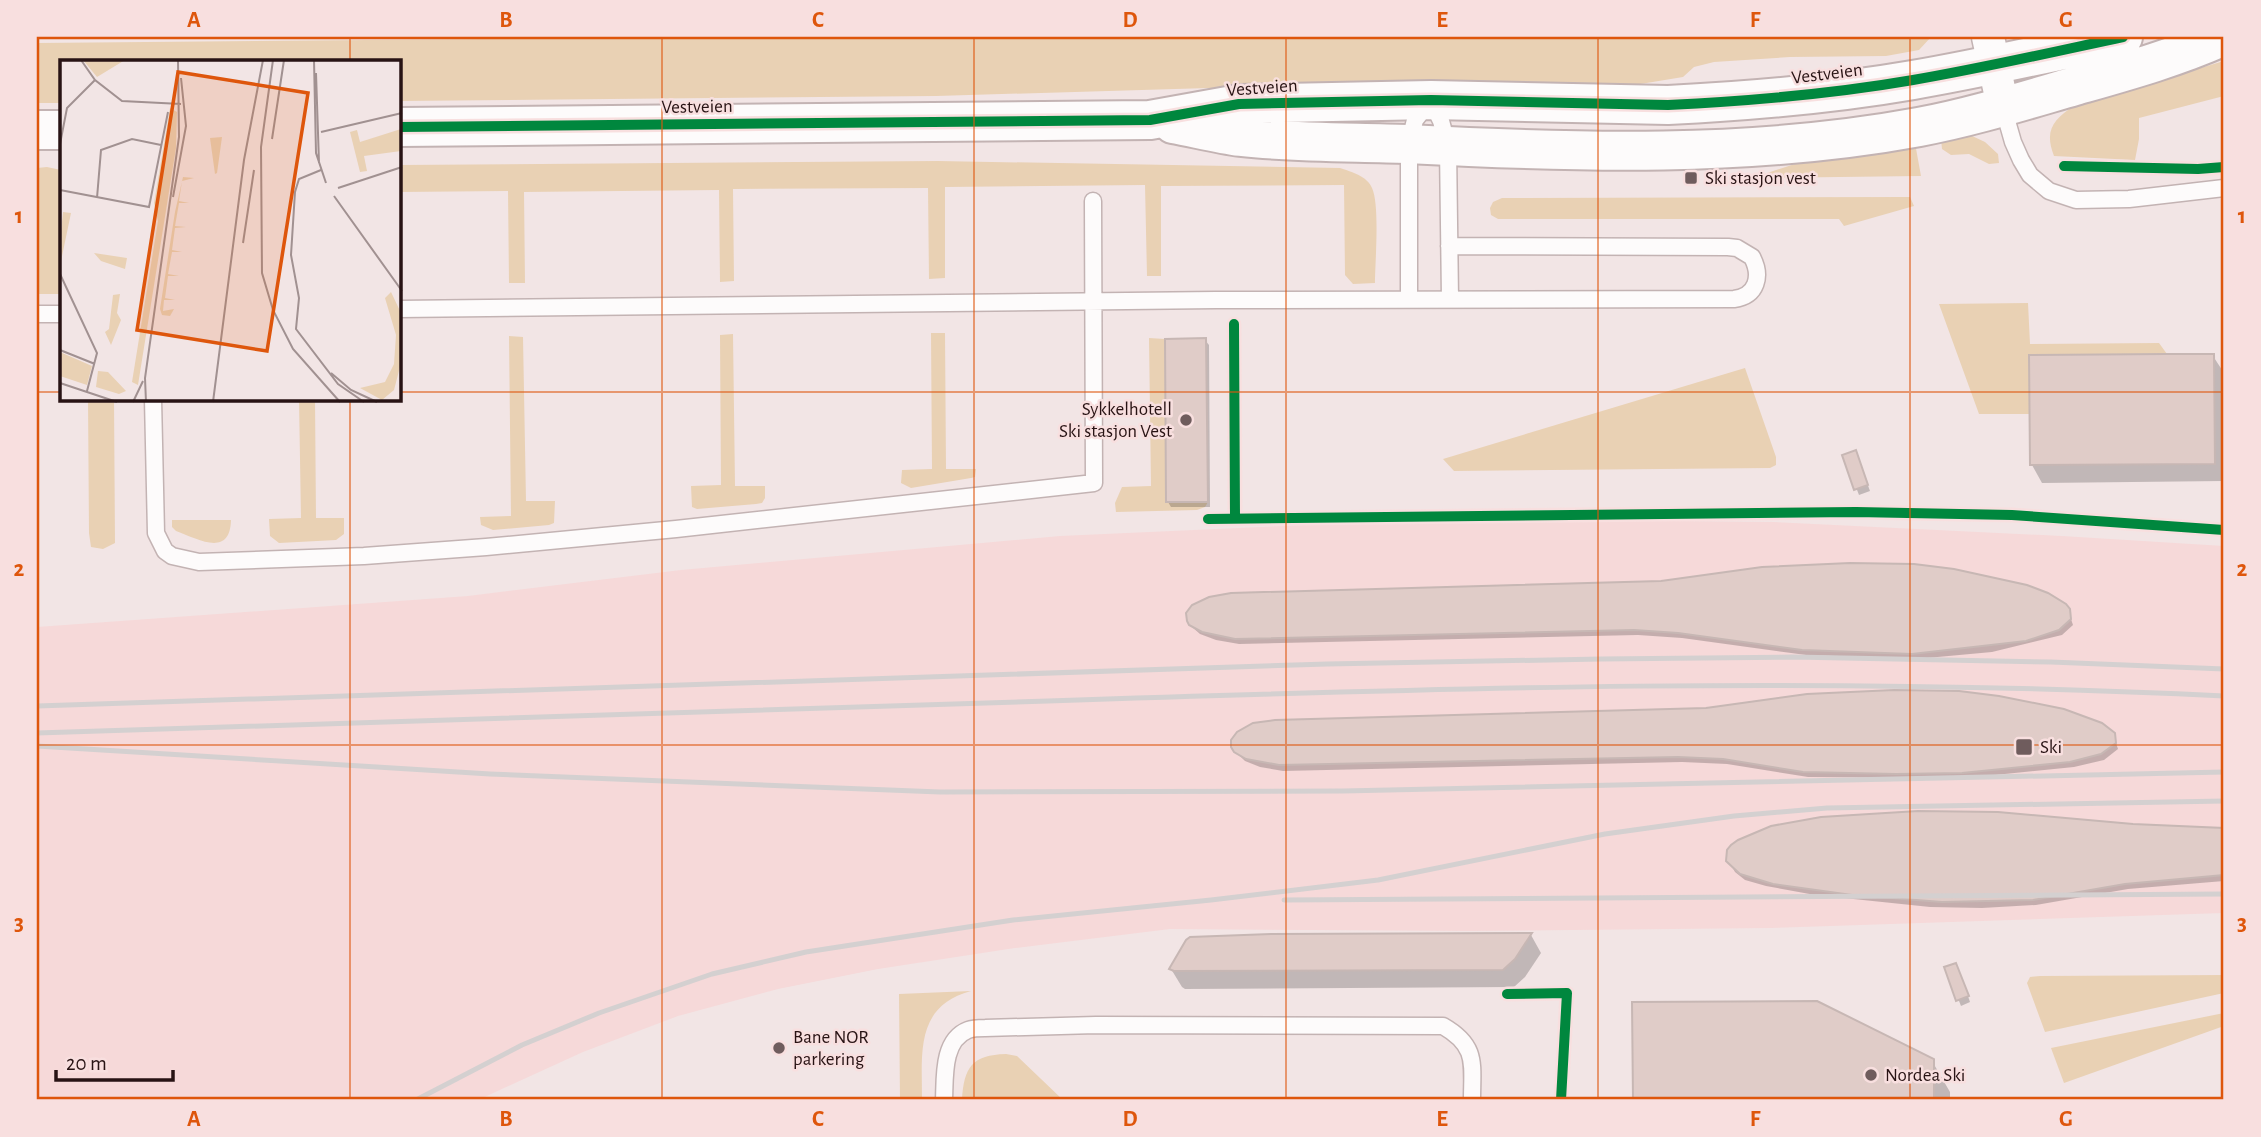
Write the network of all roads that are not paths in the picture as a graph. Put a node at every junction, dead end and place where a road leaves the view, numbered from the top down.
1 (2123, 37) edge
2 (2222, 37) edge
3 (1991, 50) edge
4 (1431, 100) junction
5 (2003, 107) junction
6 (1150, 120) junction
7 (401, 127) edge
8 (37, 130) edge
9 (60, 130) edge
10 (1409, 145) junction
11 (1448, 147) junction
12 (2224, 188) edge
13 (1093, 201) dead end
14 (1449, 246) junction
15 (1409, 299) junction
16 (1450, 299) junction
17 (1093, 301) junction
18 (401, 309) edge
19 (37, 314) edge
20 (60, 314) edge
21 (153, 401) edge
22 (944, 1100) edge
23 (1472, 1100) edge

1 - 3 street, Vestveien
2 - 5 street, Vestveien
3 - 4 street, Vestveien
3 - 5 street
4 - 6 street, Vestveien
4 - 10 lane
4 - 11 lane
5 - 11 street, Vestveien
5 - 12 lane
6 - 7 street, Vestveien
6 - 10 street, Vestveien
8 - 9 street
10 - 11 street, Vestveien
10 - 15 lane
11 - 14 lane
13 - 17 lane
14 - 16 lane
14 - 16 lane
15 - 16 lane
15 - 17 lane
17 - 18 lane
17 - 21 lane
19 - 20 lane
22 - 23 lane

